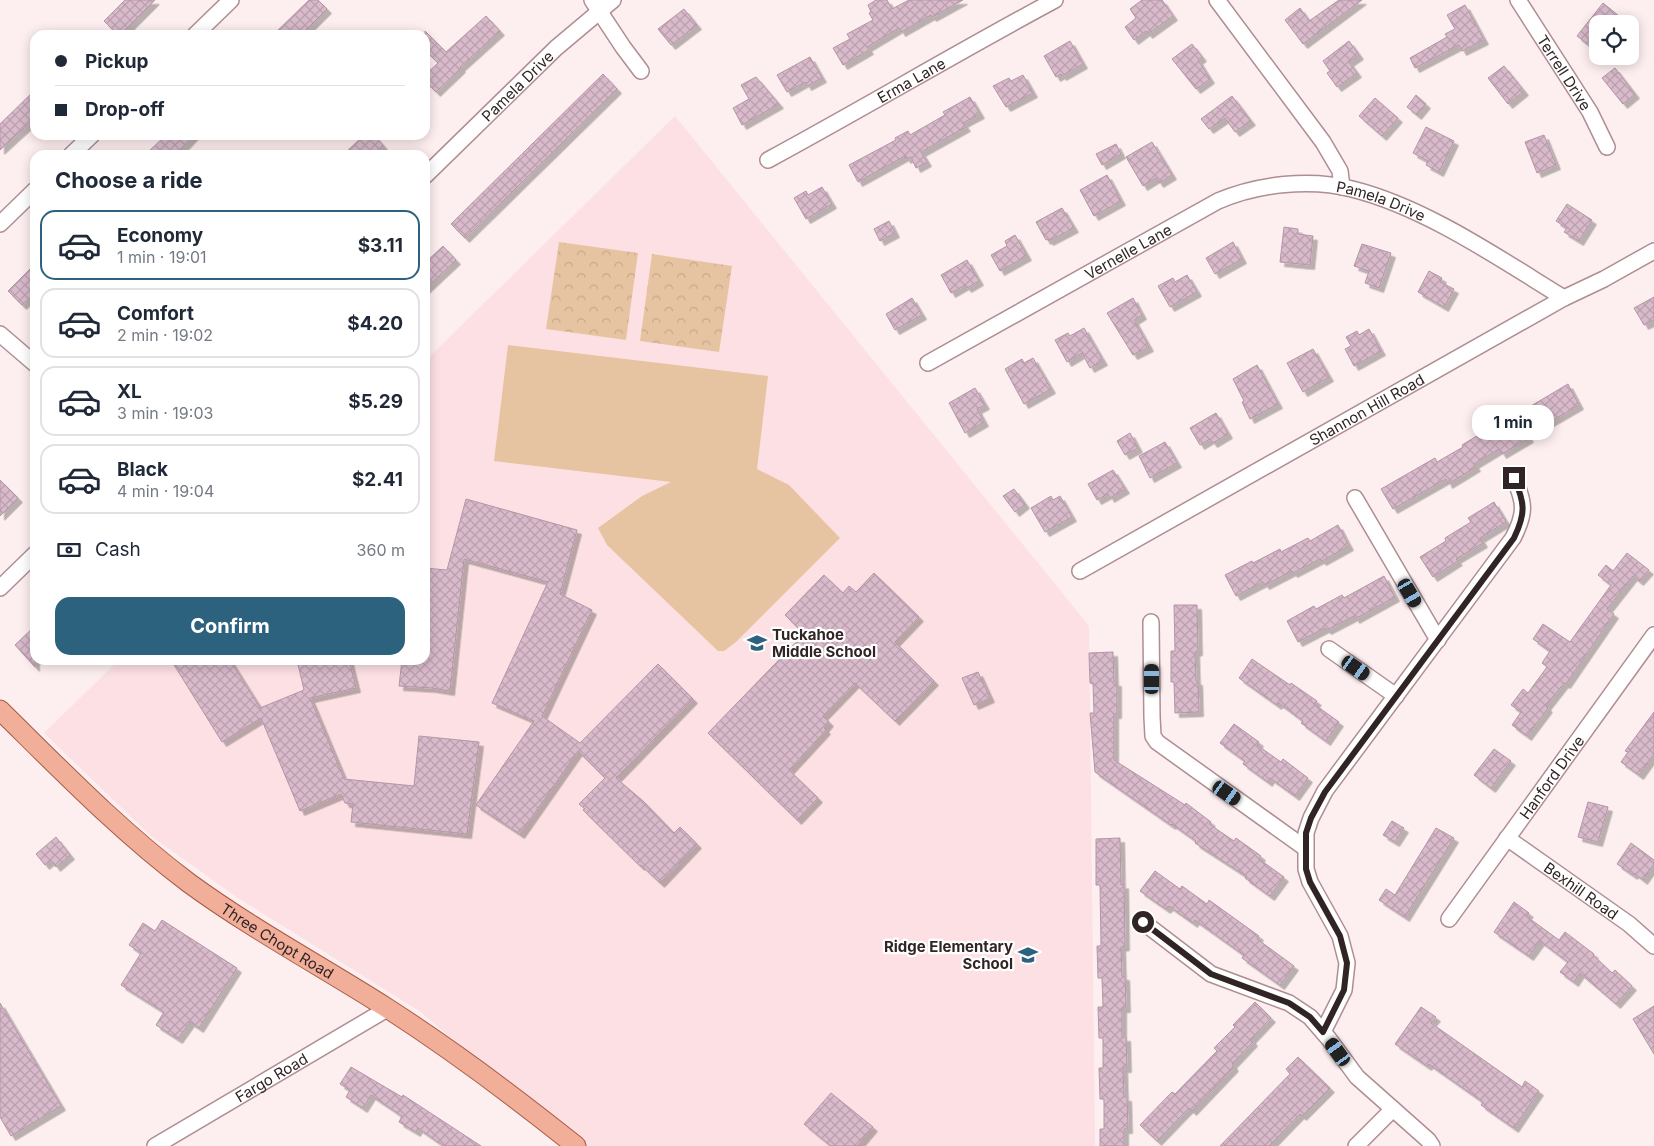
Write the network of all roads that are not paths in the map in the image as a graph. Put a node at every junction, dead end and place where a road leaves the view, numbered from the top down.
1 (231, 0) edge
2 (613, 0) edge
3 (1055, 0) edge
4 (1217, 0) edge
5 (1518, 0) edge
6 (596, 6) edge
7 (200, 30) edge
8 (642, 71) dead end
9 (87, 140) edge
10 (1607, 147) dead end
11 (76, 150) edge
12 (768, 160) dead end
13 (430, 171) edge
14 (1342, 187) junction
15 (30, 195) edge
16 (0, 224) edge
17 (1654, 251) edge
18 (1564, 298) junction
19 (0, 334) edge
20 (30, 360) edge
21 (928, 363) dead end
22 (1514, 478) dead end
23 (1355, 498) dead end
24 (30, 559) edge
25 (1080, 571) dead end
26 (0, 588) edge
27 (1151, 622) dead end
28 (1654, 635) edge
29 (1438, 640) junction
30 (1329, 649) dead end
31 (1396, 696) junction
32 (0, 710) edge
33 (1506, 838) junction
34 (1305, 848) junction
35 (1448, 919) dead end
36 (1143, 922) dead end
37 (1654, 946) edge
38 (387, 1009) junction
39 (1323, 1032) junction
40 (1393, 1109) junction
41 (173, 1142) edge
42 (155, 1146) edge
43 (576, 1146) edge
44 (1356, 1146) edge
45 (1432, 1146) edge

1 - 7 street
2 - 6 street, Pamela Drive
3 - 12 street, Erma Lane
4 - 14 street, Pamela Drive
5 - 10 street, Terrell Drive
6 - 8 street
6 - 13 street, Pamela Drive
9 - 11 street
14 - 18 street, Pamela Drive
14 - 21 street, Vernelle Lane
15 - 16 street
17 - 18 street, Shannon Hill Road
18 - 25 street, Shannon Hill Road
19 - 20 street
22 - 29 street
23 - 29 street
24 - 26 street
27 - 34 street
28 - 33 street, Hanford Drive
29 - 31 street
30 - 31 street
31 - 34 street
32 - 38 main road, Three Chopt Road
33 - 35 street, Hanford Drive
33 - 37 street, Bexhill Road
34 - 39 street
36 - 39 street
38 - 41 street, Fargo Road
38 - 43 main road, Three Chopt Road
39 - 40 street
40 - 44 street
40 - 45 street
41 - 42 street, Fargo Road

